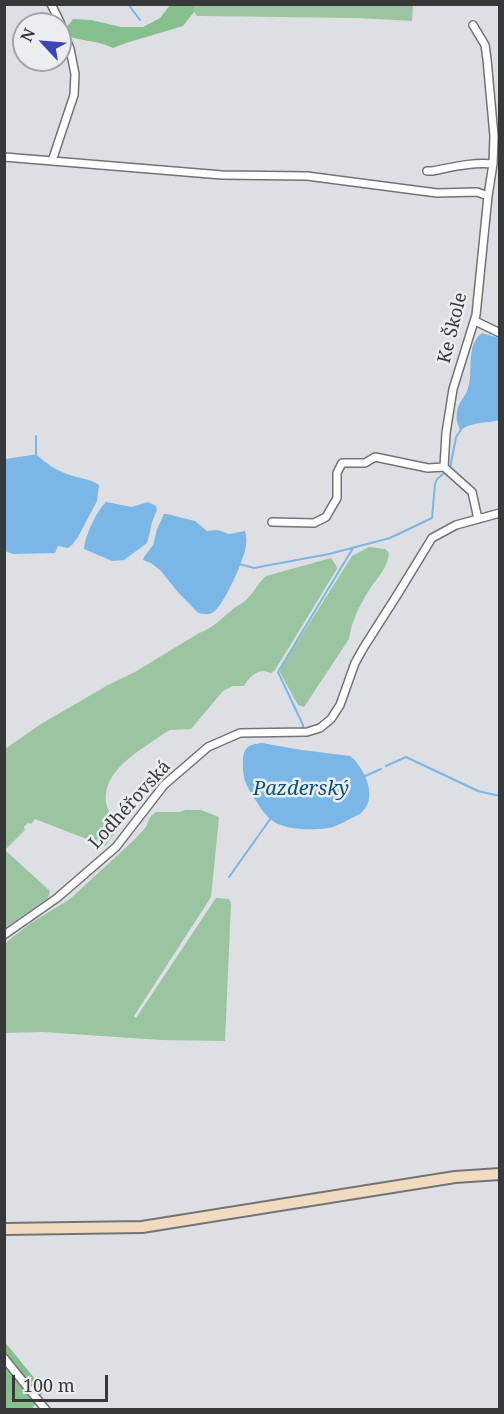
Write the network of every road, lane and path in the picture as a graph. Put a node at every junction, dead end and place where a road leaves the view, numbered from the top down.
1 (51, 4) edge
2 (473, 25) dead end
3 (4, 157) edge
4 (52, 160) junction
5 (493, 164) junction
6 (427, 171) dead end
7 (488, 196) junction
8 (475, 321) junction
9 (500, 333) edge
10 (444, 467) junction
11 (500, 513) edge
12 (478, 519) junction
13 (272, 522) dead end
14 (4, 935) edge
15 (500, 1174) edge
16 (4, 1229) edge
17 (4, 1358) edge
18 (46, 1410) edge

1 - 4 street
2 - 5 street, Ke Škole
3 - 4 street
4 - 7 street
5 - 6 street
5 - 7 street, Ke Škole
7 - 8 street, Ke Škole
8 - 9 street
8 - 10 street, Ke Škole
10 - 12 street
10 - 13 street
11 - 12 street, Lodhéřovská
12 - 14 street, Lodhéřovská
15 - 16 main road
17 - 18 street

